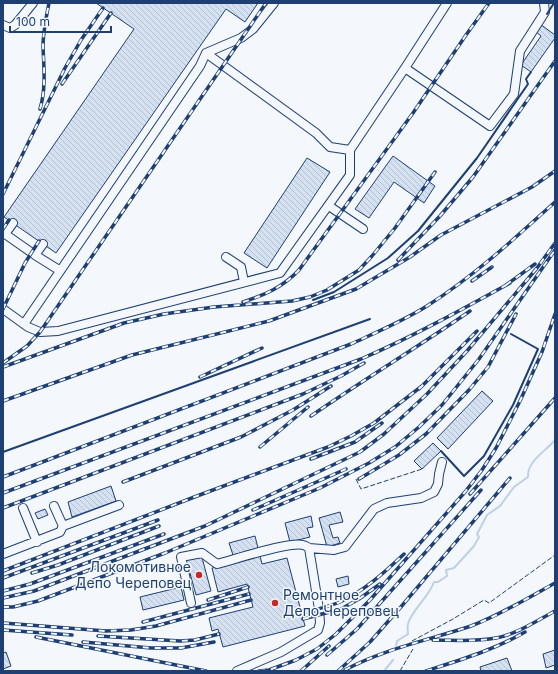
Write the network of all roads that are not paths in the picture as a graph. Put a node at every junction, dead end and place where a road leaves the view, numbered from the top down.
1 (33, 3) edge
2 (274, 3) edge
3 (447, 3) edge
4 (544, 3) edge
5 (3, 25) edge
6 (206, 53) junction
7 (405, 68) junction
8 (350, 150) junction
9 (329, 206) junction
10 (13, 223) dead end
11 (363, 230) dead end
12 (43, 244) dead end
13 (35, 255) junction
14 (226, 257) dead end
15 (59, 270) junction
16 (244, 282) junction
17 (3, 309) edge
18 (24, 324) junction
19 (442, 462) dead end
20 (119, 505) dead end
21 (54, 506) dead end
22 (24, 508) dead end
23 (63, 526) junction
24 (37, 542) junction
25 (309, 548) junction
26 (3, 554) edge
27 (191, 603) dead end
28 (237, 671) edge

1 - 5 street
2 - 6 street
3 - 7 street
4 - 7 street
6 - 8 street
6 - 15 street
7 - 8 street
8 - 9 street
9 - 11 street
9 - 16 street
10 - 13 street
12 - 13 street
13 - 15 street
14 - 16 street
15 - 18 street
16 - 18 street
17 - 18 street
19 - 25 street
20 - 23 street
21 - 23 street
22 - 24 street
23 - 24 street
24 - 26 street
25 - 27 street
25 - 28 street

